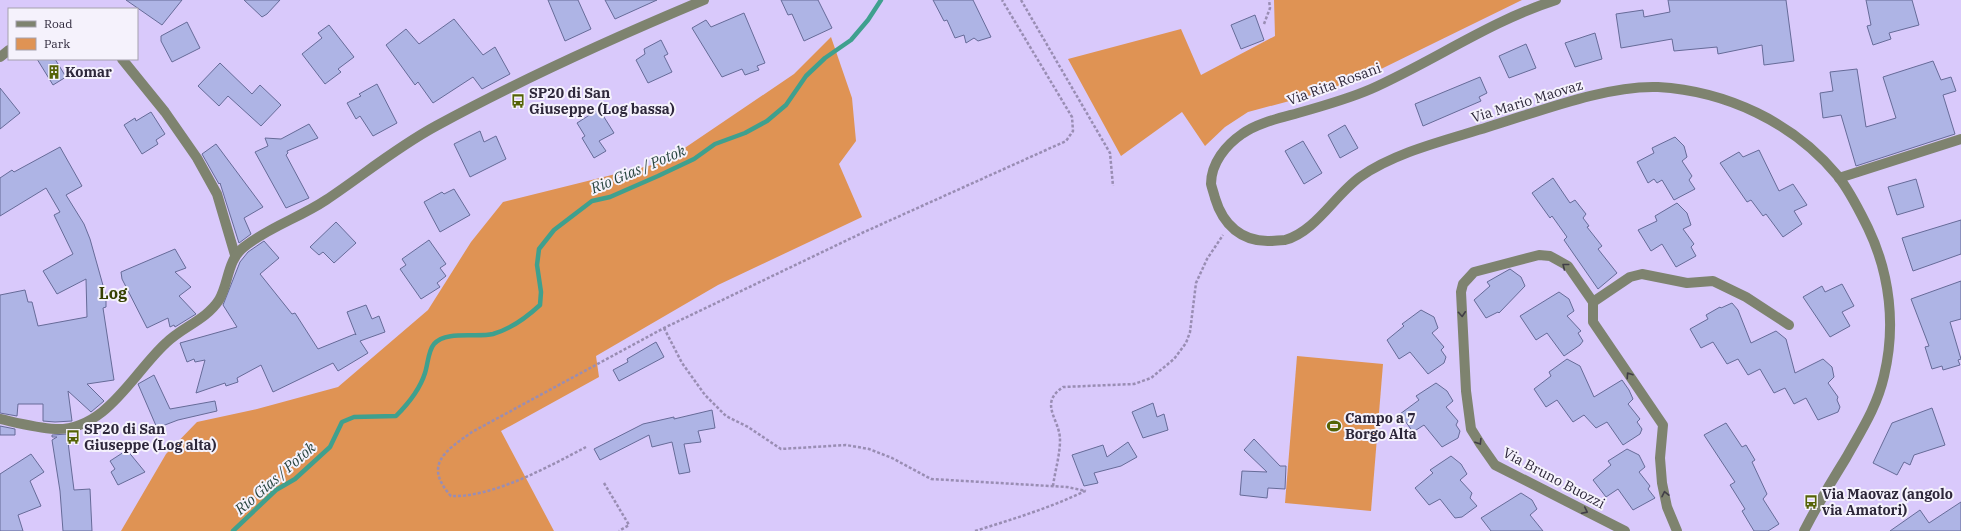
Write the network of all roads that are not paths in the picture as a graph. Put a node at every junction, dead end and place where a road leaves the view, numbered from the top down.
1 (704, 0) edge
2 (1556, 0) edge
3 (8, 51) edge
4 (0, 57) edge
5 (123, 60) edge
6 (1960, 139) edge
7 (1839, 178) junction
8 (1230, 227) joint
9 (235, 255) junction
10 (1593, 302) junction
11 (1789, 325) dead end
12 (0, 420) edge
13 (1625, 531) edge
14 (1678, 531) edge
15 (1804, 531) edge

1 - 9 street
2 - 8 street, Via Rita Rosani
3 - 4 street
5 - 9 street
6 - 7 street
7 - 8 street, Via Mario Maovaz
7 - 15 street, Via Mario Maovaz
9 - 12 street
10 - 11 street
10 -> 13 street, Via Bruno Buozzi
14 -> 10 street

